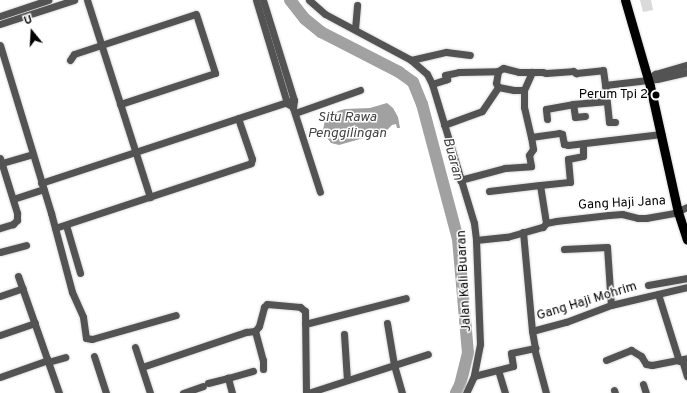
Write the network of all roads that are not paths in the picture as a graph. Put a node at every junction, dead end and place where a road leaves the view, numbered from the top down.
1 (48, 0) edge
2 (74, 0) edge
3 (87, 0) edge
4 (256, 0) edge
5 (263, 0) edge
6 (309, 0) edge
7 (625, 0) edge
8 (357, 5) dead end
9 (49, 8) junction
10 (0, 16) edge
11 (264, 16) junction
12 (0, 24) edge
13 (355, 29) junction
14 (102, 44) junction
15 (0, 45) edge
16 (470, 55) dead end
17 (70, 60) dead end
18 (411, 60) junction
19 (687, 65) edge
20 (498, 71) junction
21 (532, 72) junction
22 (687, 72) edge
23 (648, 79) junction
24 (432, 84) junction
25 (605, 85) junction
26 (498, 87) junction
27 (360, 90) dead end
28 (524, 90) junction
29 (605, 101) junction
30 (120, 104) junction
31 (573, 104) junction
32 (292, 106) junction
33 (584, 116) dead end
34 (238, 118) junction
35 (547, 119) dead end
36 (615, 122) dead end
37 (444, 125) junction
38 (661, 134) junction
39 (531, 137) junction
40 (583, 144) junction
41 (135, 151) junction
42 (33, 154) junction
43 (1, 161) edge
44 (460, 180) junction
45 (540, 185) junction
46 (42, 186) junction
47 (489, 191) dead end
48 (320, 192) dead end
49 (150, 197) junction
50 (13, 199) junction
51 (687, 207) edge
52 (678, 212) junction
53 (546, 223) junction
54 (66, 225) junction
55 (0, 228) edge
56 (55, 228) junction
57 (522, 232) junction
58 (476, 240) junction
59 (687, 240) edge
60 (26, 245) dead end
61 (564, 250) dead end
62 (0, 252) edge
63 (80, 273) dead end
64 (18, 276) dead end
65 (687, 278) edge
66 (648, 285) dead end
67 (687, 287) edge
68 (23, 288) junction
69 (658, 294) junction
70 (0, 296) edge
71 (406, 298) dead end
72 (611, 305) junction
73 (176, 315) dead end
74 (35, 322) junction
75 (305, 324) junction
76 (388, 324) dead end
77 (255, 331) junction
78 (532, 331) junction
79 (344, 334) dead end
80 (0, 335) edge
81 (135, 348) dead end
82 (534, 348) junction
83 (428, 354) dead end
84 (94, 356) dead end
85 (65, 357) dead end
86 (606, 360) dead end
87 (683, 360) edge
88 (48, 361) junction
89 (394, 365) junction
90 (142, 367) junction
91 (263, 369) dead end
92 (502, 369) junction
93 (253, 371) dead end
94 (474, 376) junction
95 (687, 376) edge
96 (0, 377) edge
97 (228, 378) junction
98 (347, 380) junction
99 (643, 384) dead end
100 (59, 393) edge
101 (106, 393) edge
102 (150, 393) edge
103 (183, 393) edge
104 (232, 393) edge
105 (307, 393) edge
106 (402, 393) edge
107 (466, 393) edge
108 (505, 393) edge
109 (546, 393) edge
110 (646, 393) edge

1 - 9 street
1 - 10 street
2 - 9 street
3 - 14 street
4 - 11 street
5 - 11 street
6 - 13 street, Jalan Kali Buaran
7 - 23 main road
8 - 13 street
9 - 12 street
11 - 32 street
13 - 18 street, Jalan Kali Buaran
14 - 17 street
14 - 30 street
14 - 30 street
15 - 42 street
16 - 18 street
18 - 24 street, Jalan Kali Buaran
19 - 23 street
20 - 21 street
20 - 24 street
20 - 26 street
21 - 25 street
21 - 28 street
22 - 23 street
23 - 25 street
23 - 38 main road
24 - 37 street, Jalan Kali Buaran
25 - 29 street
26 - 28 street
26 - 37 street
27 - 32 street
28 - 39 street
29 - 31 street
29 - 36 street
30 - 41 street
31 - 33 street
31 - 35 street
32 - 34 street
32 - 48 street
34 - 41 street
34 - 49 street
37 - 44 street, Jalan Kali Buaran
38 - 40 street
38 - 52 main road
39 - 40 street
39 - 44 street
40 - 45 street
41 - 46 street
41 - 49 street
42 - 43 street
42 - 46 street
43 - 50 street
44 - 58 street, Jalan Kali Buaran
45 - 47 street
45 - 53 street
46 - 50 street
46 - 56 street
49 - 54 street
50 - 55 street
51 - 52 street, Gang Haji Jana
52 - 53 street, Gang Haji Jana
52 - 59 main road
53 - 57 street, Gang Haji Jana
54 - 56 street
54 - 63 street
56 - 73 street
57 - 58 street, Gang Haji Jana
57 - 78 street
58 - 94 street, Jalan Kali Buaran
60 - 62 street
61 - 72 street
64 - 68 street
65 - 66 street
67 - 69 street, Gang Haji Mohrim
68 - 70 street
68 - 74 street
69 - 72 street, Gang Haji Mohrim
69 - 87 street
71 - 75 street
72 - 78 street, Gang Haji Mohrim
74 - 80 street
74 - 88 street
75 - 77 street
75 - 105 street
76 - 89 street
77 - 90 street
77 - 91 street
78 - 82 street, Gang Haji Mohrim
79 - 98 street
81 - 90 street
82 - 92 street
82 - 109 street, Gang Haji Mohrim
83 - 89 street
84 - 101 street
85 - 88 street
86 - 87 street
87 - 95 street
88 - 96 street
88 - 100 street
89 - 98 street
89 - 106 street
90 - 102 street
92 - 94 street
92 - 108 street
93 - 97 street
94 - 107 street, Jalan Kali Buaran
97 - 103 street
97 - 104 street
98 - 105 street
99 - 110 street

